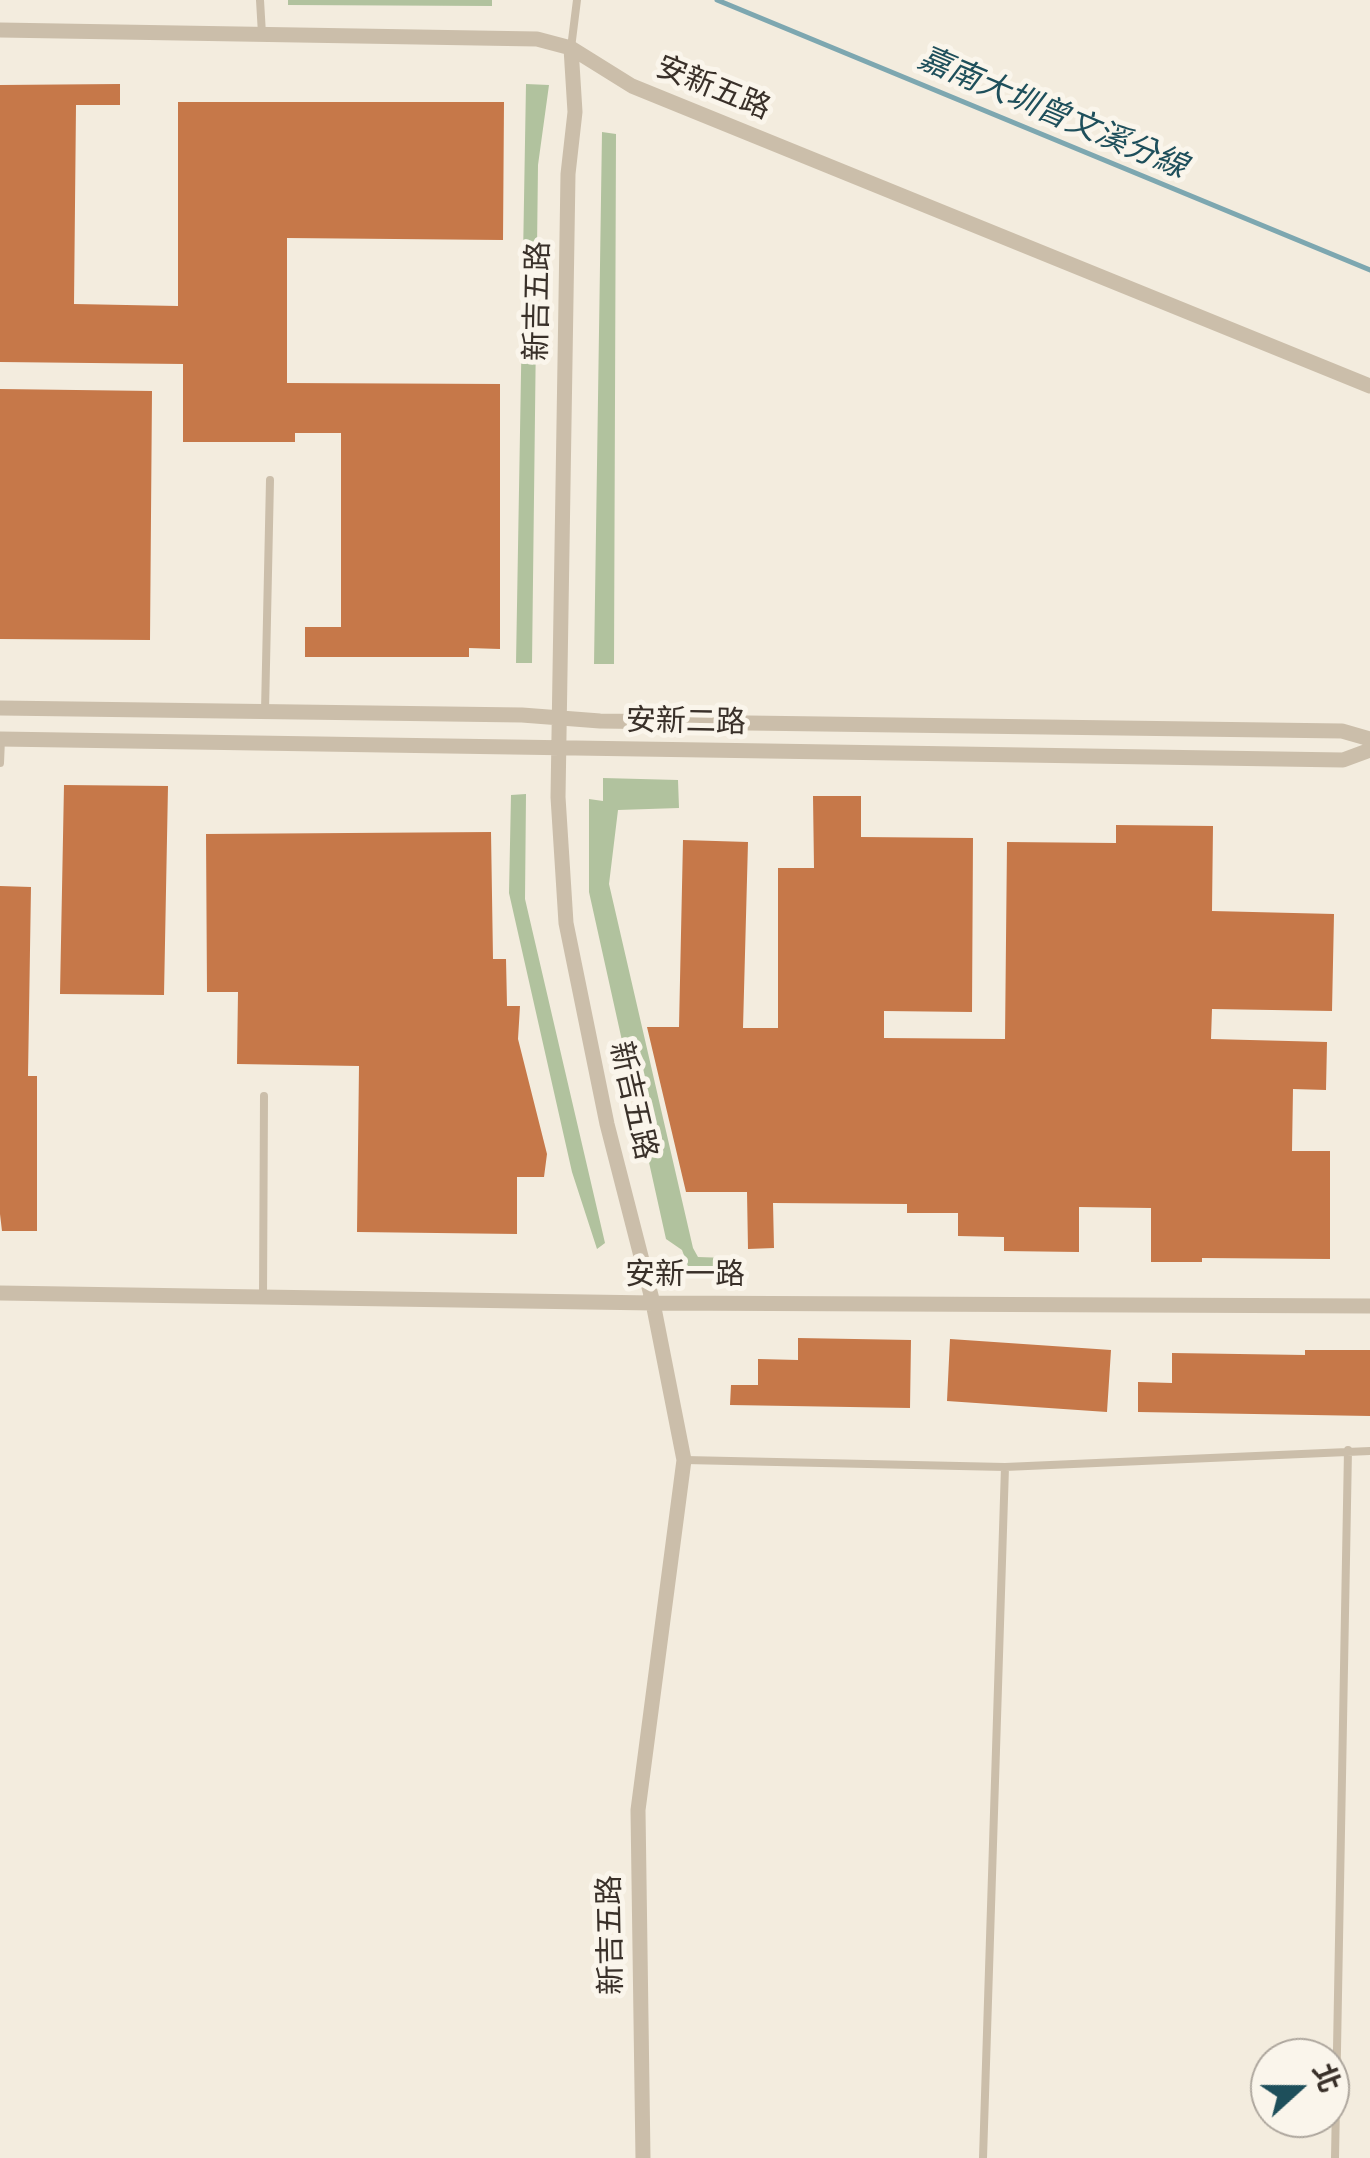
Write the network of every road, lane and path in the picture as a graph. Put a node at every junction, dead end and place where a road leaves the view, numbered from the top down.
1 (260, 0) edge
2 (577, 0) edge
3 (0, 30) edge
4 (262, 34) junction
5 (571, 48) junction
6 (1370, 386) edge
7 (270, 480) dead end
8 (0, 708) edge
9 (265, 712) junction
10 (560, 718) junction
11 (1370, 739) edge
12 (0, 740) edge
13 (559, 749) junction
14 (1370, 750) edge
15 (0, 764) edge
16 (264, 1096) dead end
17 (0, 1293) edge
18 (263, 1297) junction
19 (653, 1303) junction
20 (1370, 1306) edge
21 (1348, 1450) junction
22 (1370, 1450) edge
23 (684, 1460) junction
24 (1005, 1467) junction
25 (643, 2158) edge
26 (983, 2158) edge
27 (1335, 2158) edge

1 - 4 lane
2 - 5 lane
3 - 4 street, 安新五路
4 - 5 street, 安新五路
5 - 6 street, 安新五路
5 - 10 street, 新吉五路
7 - 9 lane
8 - 9 street, 安新二路
9 - 10 street, 安新二路
10 - 11 street, 安新二路
10 - 13 street, 新吉五路
12 - 13 street, 安新二路
12 - 15 lane
13 - 14 street, 安新二路
13 - 19 street, 新吉五路
16 - 18 lane
17 - 18 street, 安新一路
18 - 19 street, 安新一路
19 - 20 street, 安新一路
19 - 23 street, 新吉五路
21 - 22 lane
21 - 24 lane
21 - 27 lane
23 - 24 lane
23 - 25 street, 新吉五路
24 - 26 lane

